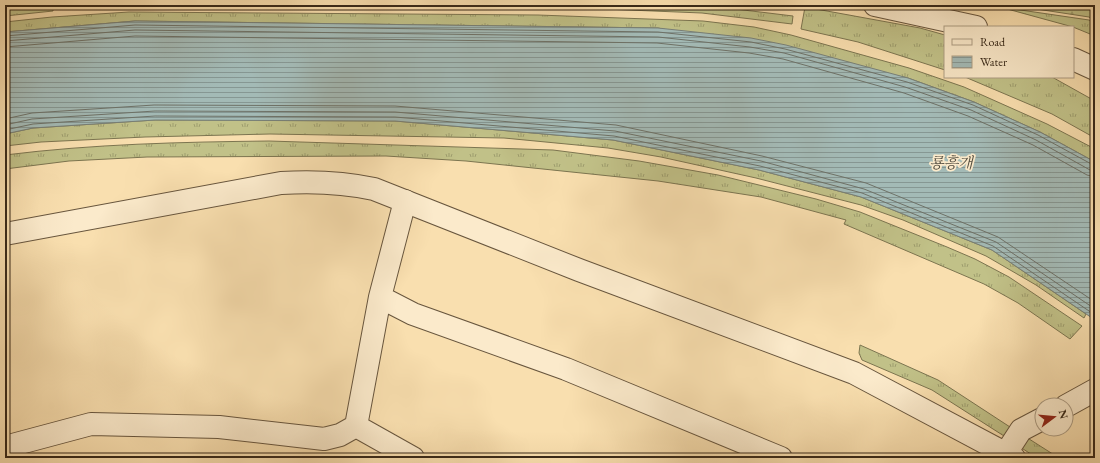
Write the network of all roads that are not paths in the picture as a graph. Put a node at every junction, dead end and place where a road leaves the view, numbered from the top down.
1 (875, 5) edge
2 (971, 26) edge
3 (1074, 59) edge
4 (1095, 69) edge
5 (405, 200) junction
6 (5, 234) edge
7 (380, 297) junction
8 (1095, 390) edge
9 (1074, 402) edge
10 (1034, 423) edge
11 (356, 426) junction
12 (5, 447) edge
13 (1010, 455) edge
14 (413, 458) edge
15 (781, 458) edge

1 - 2 street
3 - 4 street
5 - 6 street
5 - 7 street
5 - 13 street
7 - 11 street
7 - 15 street
8 - 9 street
10 - 13 street
11 - 12 street
11 - 14 street

